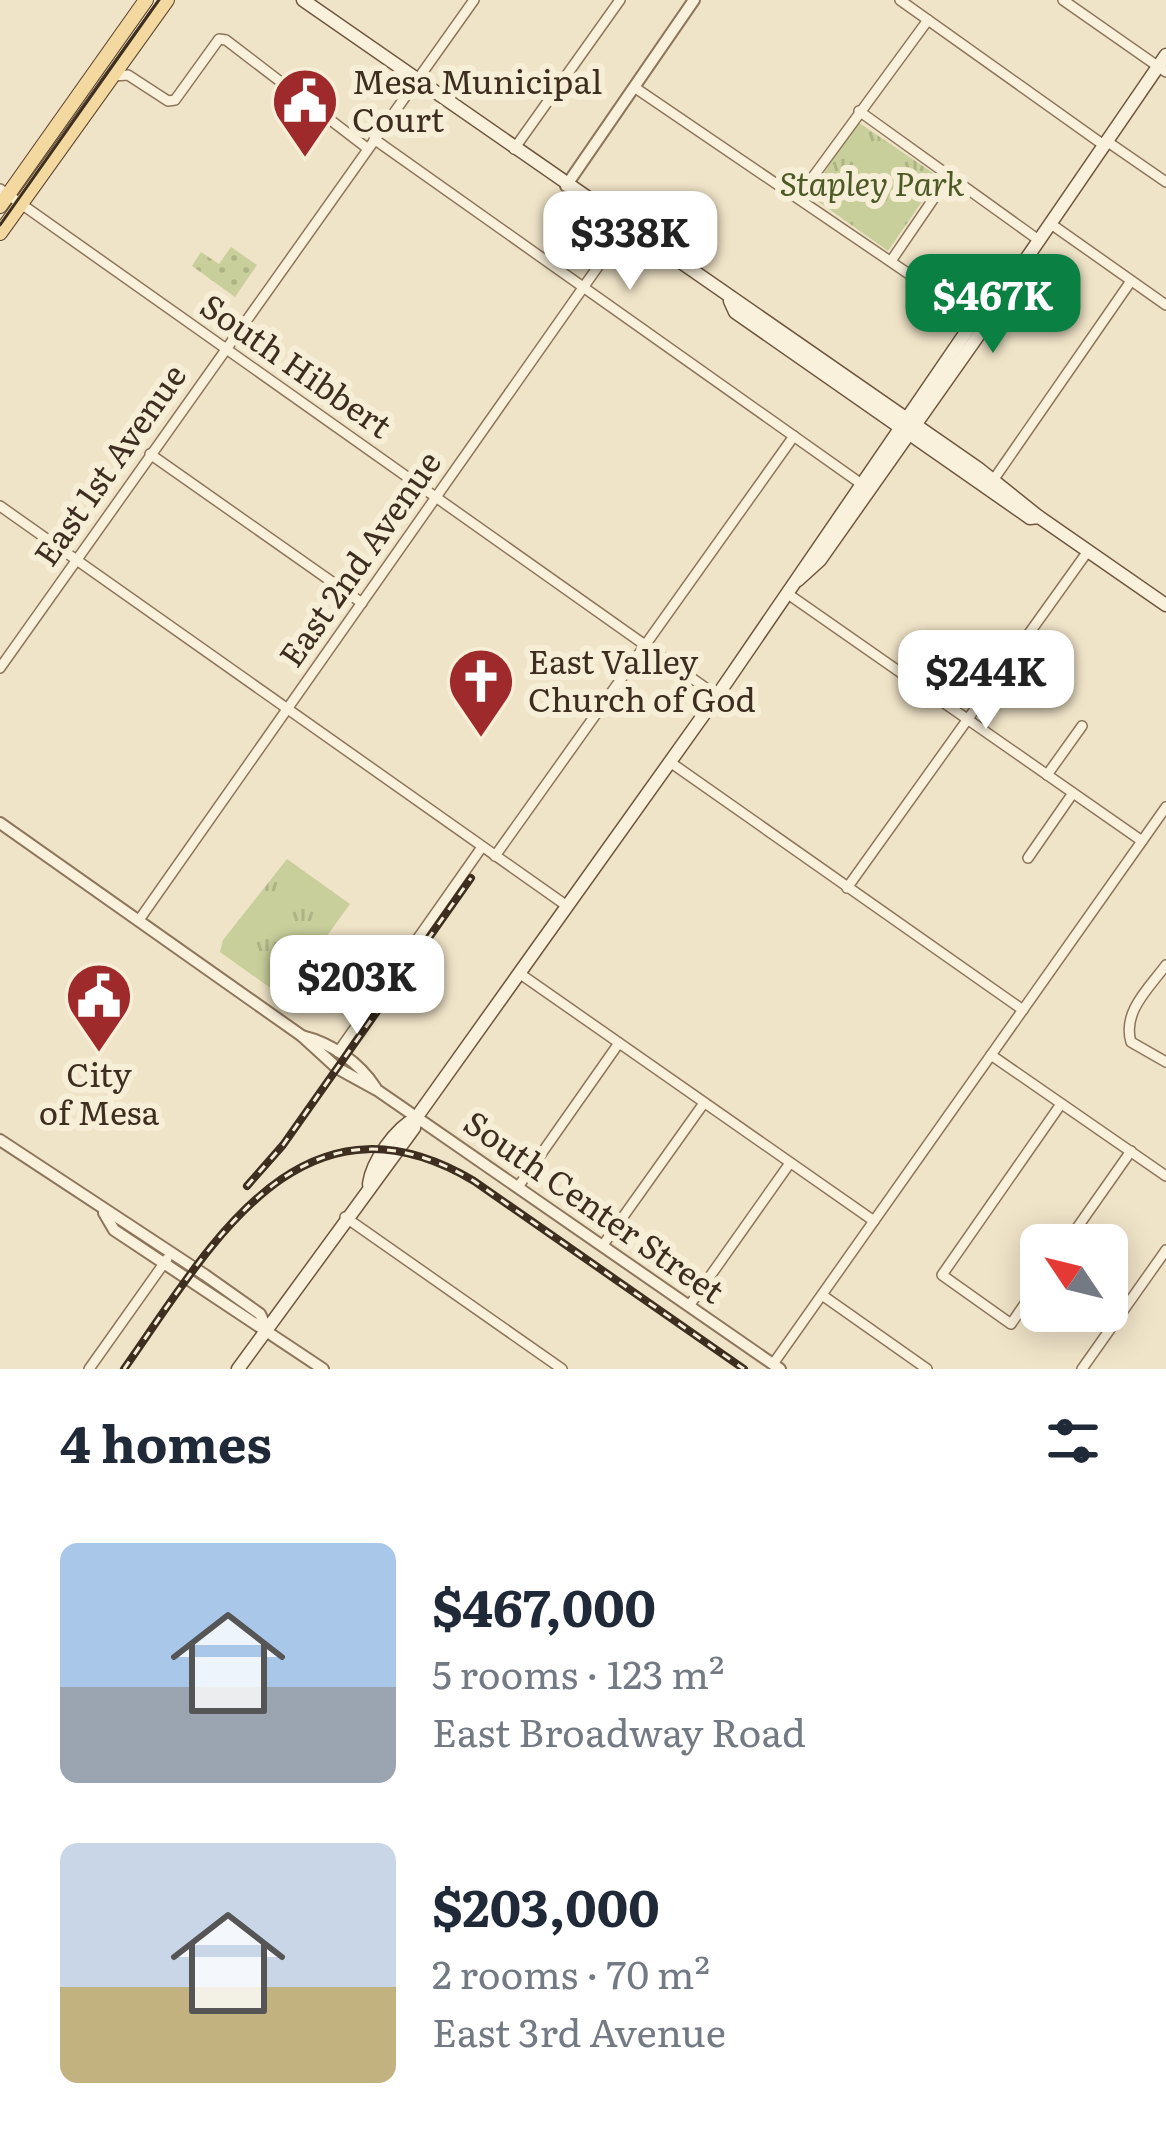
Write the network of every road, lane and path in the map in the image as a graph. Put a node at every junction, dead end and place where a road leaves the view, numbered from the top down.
1 (146, 0) edge
2 (167, 0) edge
3 (303, 0) edge
4 (474, 0) edge
5 (620, 0) edge
6 (694, 0) edge
7 (901, 0) edge
8 (1064, 0) edge
9 (928, 20) junction
10 (127, 57) junction
11 (1164, 64) edge
12 (128, 74) junction
13 (112, 77) junction
14 (417, 80) junction
15 (634, 87) junction
16 (859, 111) junction
17 (371, 144) junction
18 (1106, 144) junction
19 (514, 149) junction
20 (949, 176) junction
21 (1166, 182) edge
22 (566, 186) junction
23 (800, 196) junction
24 (8, 198) edge
25 (1051, 224) junction
26 (625, 228) junction
27 (0, 233) edge
28 (1040, 241) junction
29 (891, 261) junction
30 (1022, 265) junction
31 (1132, 280) junction
32 (584, 287) junction
33 (1166, 304) edge
34 (975, 319) junction
35 (226, 348) junction
36 (908, 426) junction
37 (794, 436) junction
38 (150, 454) junction
39 (994, 479) junction
40 (860, 483) junction
41 (436, 498) junction
42 (0, 506) edge
43 (1039, 517) junction
44 (1088, 550) junction
45 (76, 560) junction
46 (797, 580) junction
47 (788, 594) junction
48 (362, 603) junction
49 (1166, 605) edge
50 (644, 645) junction
51 (0, 668) edge
52 (717, 696) junction
53 (288, 709) junction
54 (967, 719) junction
55 (1082, 726) dead end
56 (670, 762) junction
57 (1047, 775) junction
58 (1073, 793) junction
59 (1166, 807) edge
60 (0, 823) edge
61 (1142, 841) junction
62 (482, 847) junction
63 (495, 856) junction
64 (1028, 858) dead end
65 (847, 888) junction
66 (567, 906) junction
67 (139, 920) junction
68 (1166, 965) edge
69 (520, 973) junction
70 (1023, 1010) junction
71 (302, 1036) junction
72 (619, 1043) junction
73 (338, 1052) junction
74 (991, 1055) junction
75 (1166, 1062) edge
76 (377, 1090) junction
77 (704, 1103) junction
78 (1061, 1104) junction
79 (416, 1118) junction
80 (0, 1140) edge
81 (1130, 1151) junction
82 (790, 1163) junction
83 (1166, 1176) edge
84 (518, 1187) junction
85 (104, 1213) junction
86 (345, 1217) junction
87 (874, 1221) junction
88 (1080, 1224) edge
89 (603, 1245) junction
90 (1166, 1250) edge
91 (165, 1262) junction
92 (822, 1295) junction
93 (688, 1306) junction
94 (1020, 1311) edge
95 (267, 1329) junction
96 (776, 1366) edge
97 (89, 1369) edge
98 (238, 1369) edge
99 (323, 1369) edge
100 (562, 1369) edge
101 (927, 1369) edge
102 (1082, 1369) edge

1 - 24 main road
2 - 10 main road
3 - 14 main road
4 - 14 street, East 1st Avenue
5 - 19 street
6 - 15 street
7 - 9 street
8 - 11 street
9 - 16 street
9 - 18 street
10 - 12 street
10 - 13 main road
11 - 18 main road
12 - 13 street
12 - 17 street
13 - 24 main road
14 - 17 street, East 1st Avenue
14 - 19 main road
15 - 22 street
15 - 23 street
16 - 20 street
16 - 23 street
17 - 32 street
17 - 35 street, East 1st Avenue
18 - 21 street
18 - 25 main road
19 - 22 main road
20 - 28 street
20 - 29 street
22 - 26 main road
23 - 29 street
24 - 27 main road
24 - 35 street, South Hibbert
25 - 28 main road
25 - 31 street
26 - 32 street, East 2nd Avenue
26 - 36 main road
28 - 30 main road
29 - 34 street
30 - 34 main road
30 - 36 main road
31 - 33 street
31 - 39 street
32 - 37 street
32 - 41 street, East 2nd Avenue
34 - 36 main road
35 - 38 street, East 1st Avenue
35 - 41 street, South Hibbert
36 - 39 main road
36 - 40 main road
36 - 43 main road
36 - 46 main road
37 - 40 street
37 - 50 street
38 - 45 street, East 1st Avenue
38 - 48 street
39 - 43 main road
40 - 46 main road
41 - 48 street, East 2nd Avenue
41 - 50 street, South Hibbert
42 - 45 street
43 - 44 main road
44 - 49 main road
44 - 54 street
45 - 51 street, East 1st Avenue
45 - 53 street
46 - 47 main road
47 - 52 main road
47 - 54 street
48 - 53 street, East 2nd Avenue
50 - 52 street, South Hibbert
50 - 63 street
52 - 56 main road
53 - 62 street
53 - 67 street, East 2nd Avenue
54 - 57 street
54 - 65 street
55 - 57 street
56 - 65 street
56 - 66 main road
57 - 58 street
58 - 61 street
58 - 64 street
59 - 61 street
60 - 67 street, South Center Street
61 - 70 street
62 - 63 street
62 - 73 street
63 - 66 street
65 - 70 street
66 - 69 main road
67 - 71 street, South Center Street
68 - 75 street
69 - 72 street
69 - 79 main road
70 - 74 street
71 - 73 street, South Center Street
71 - 76 street, South Center Street
72 - 77 street
72 - 84 street
73 - 76 street, South Center Street
74 - 78 street
74 - 87 street
76 - 79 street, South Center Street
77 - 82 street
77 - 89 street
78 - 81 street
78 - 94 street
79 - 84 street, South Center Street
79 - 86 main road
80 - 85 street
81 - 83 street
81 - 88 street
82 - 87 street
82 - 93 street
84 - 89 street, South Center Street
85 - 91 street
85 - 95 street
86 - 95 main road
86 - 100 street
87 - 92 street
89 - 93 street, South Center Street
90 - 102 street
91 - 95 street
91 - 97 street
92 - 96 street
92 - 101 street
93 - 96 street, South Center Street
95 - 98 main road
95 - 99 street

